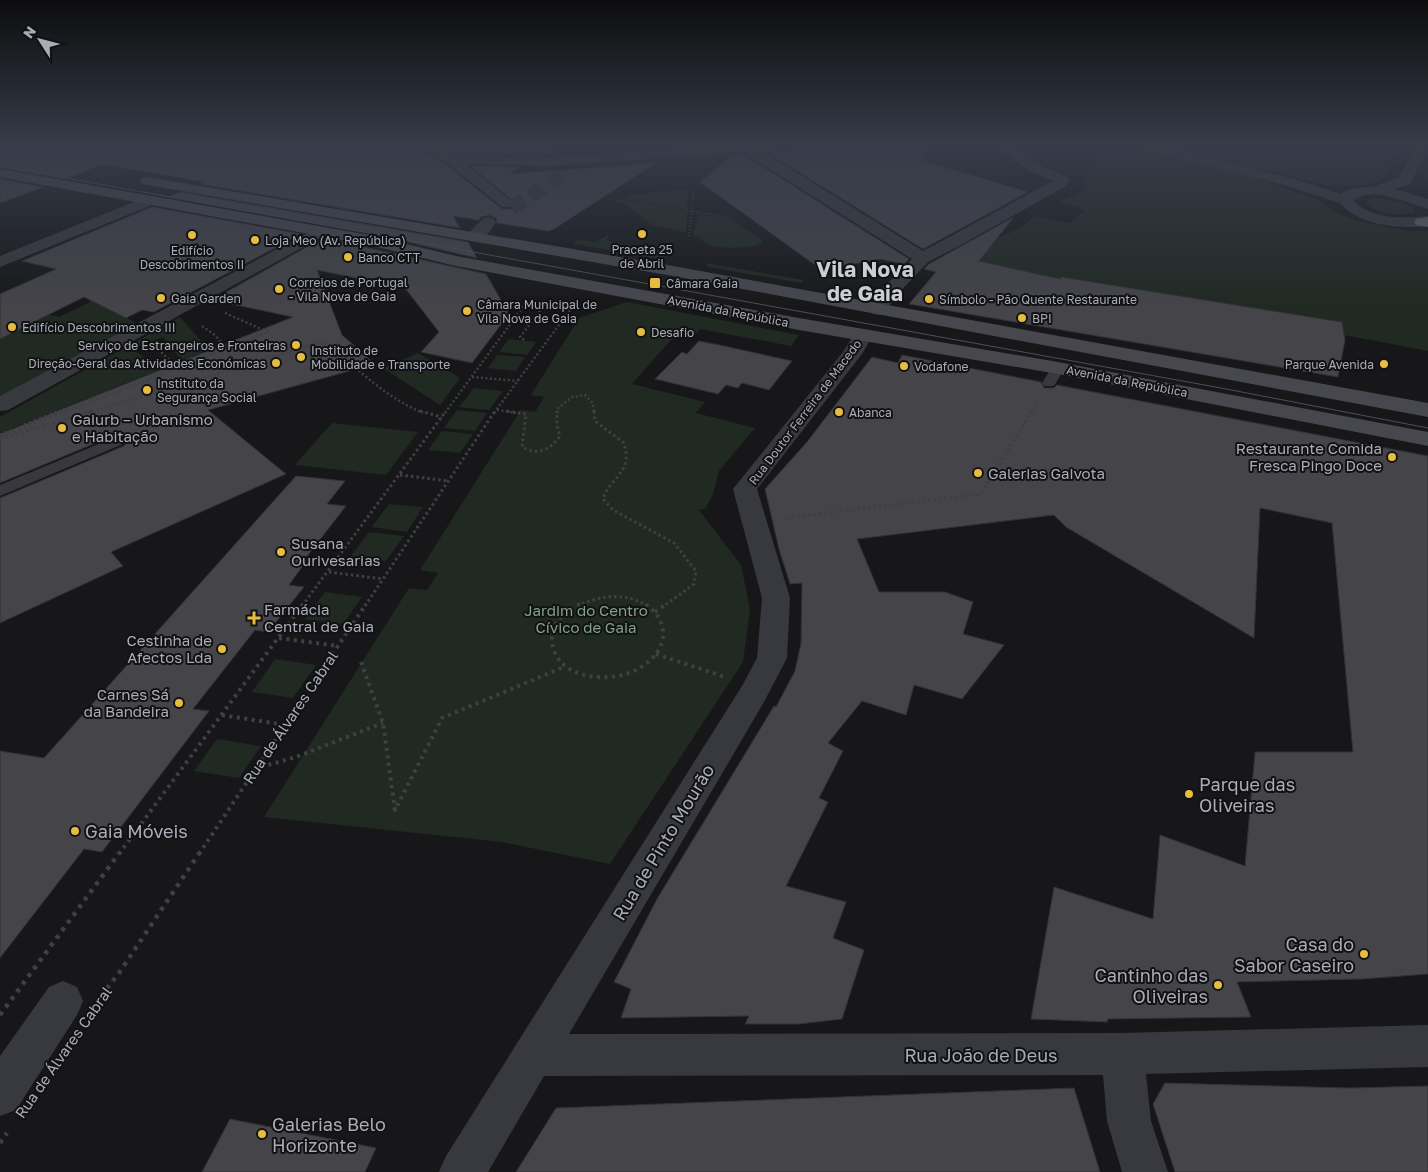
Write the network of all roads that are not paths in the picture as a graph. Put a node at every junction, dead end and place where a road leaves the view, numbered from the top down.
1 (149, 200) joint
2 (259, 200) edge
3 (501, 200) edge
4 (829, 200) edge
5 (1031, 200) edge
6 (1344, 200) edge
7 (507, 204) dead end
8 (488, 222) tunnel mouth
9 (1426, 222) edge
10 (319, 232) junction
11 (474, 236) junction
12 (922, 258) junction
13 (456, 260) junction
14 (0, 262) edge
15 (878, 309) junction
16 (863, 334) junction
17 (0, 406) edge
18 (1428, 410) edge
19 (1428, 439) edge
20 (118, 441) dead end
21 (745, 489) joint
22 (0, 491) edge
23 (79, 1003) road end
24 (1428, 1046) edge
25 (1122, 1054) junction
26 (533, 1055) junction
27 (6, 1110) edge
28 (462, 1172) edge
29 (1145, 1172) edge

1 - 10 main road, Avenida da República
1 - 14 street
2 - 11 main road, Avenida da República
3 - 7 street
4 - 12 street
5 - 12 street
6 - 9 street
8 - 11 street
10 - 13 main road, Avenida da República
10 - 17 street
11 - 13 main road
11 - 15 main road, Avenida da República
12 - 15 street
13 - 16 main road, Avenida da República
15 - 16 main road
15 - 18 main road, Avenida da República
16 - 19 main road, Avenida da República
16 - 21 street, Rua Doutor Ferreira de Macedo
20 - 22 lane
21 - 26 street, Rua de Pinto Mourão
23 - 27 street, Rua de Álvares Cabral
24 - 25 street, Rua João de Deus
25 - 26 street, Rua João de Deus
25 - 29 street
26 - 28 street, Rua de Pinto Mourão

